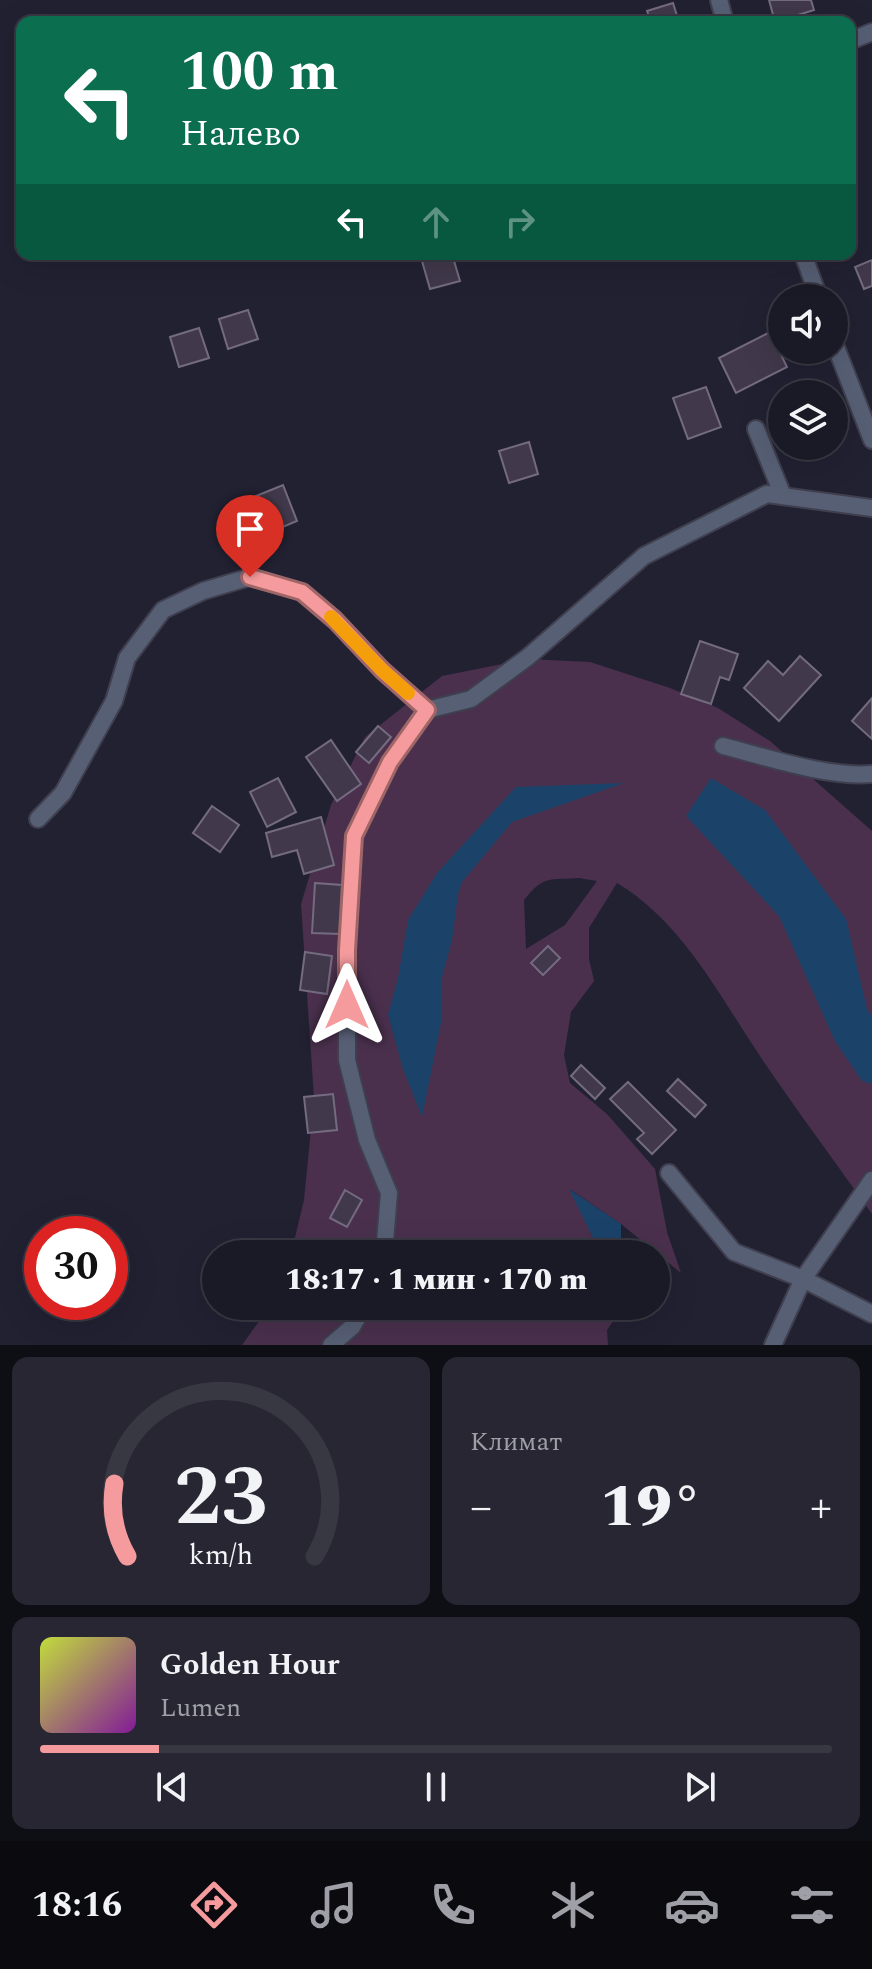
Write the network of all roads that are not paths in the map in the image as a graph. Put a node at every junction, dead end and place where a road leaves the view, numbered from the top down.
1 (805, 260) edge
2 (814, 284) edge
3 (843, 364) edge
4 (756, 429) dead end
5 (872, 440) edge
6 (783, 496) junction
7 (872, 508) edge
8 (427, 710) junction
9 (723, 746) dead end
10 (872, 774) edge
11 (38, 819) dead end
12 (669, 1173) dead end
13 (872, 1180) edge
14 (385, 1240) edge
15 (803, 1279) junction
16 (872, 1314) edge
17 (356, 1320) edge
18 (331, 1345) edge
19 (773, 1345) edge

1 - 2 street
3 - 5 street
4 - 6 street
6 - 7 street
6 - 8 street
8 - 11 street
8 - 14 street
9 - 10 street
12 - 15 street
13 - 15 street
15 - 16 street
15 - 19 street
17 - 18 street

